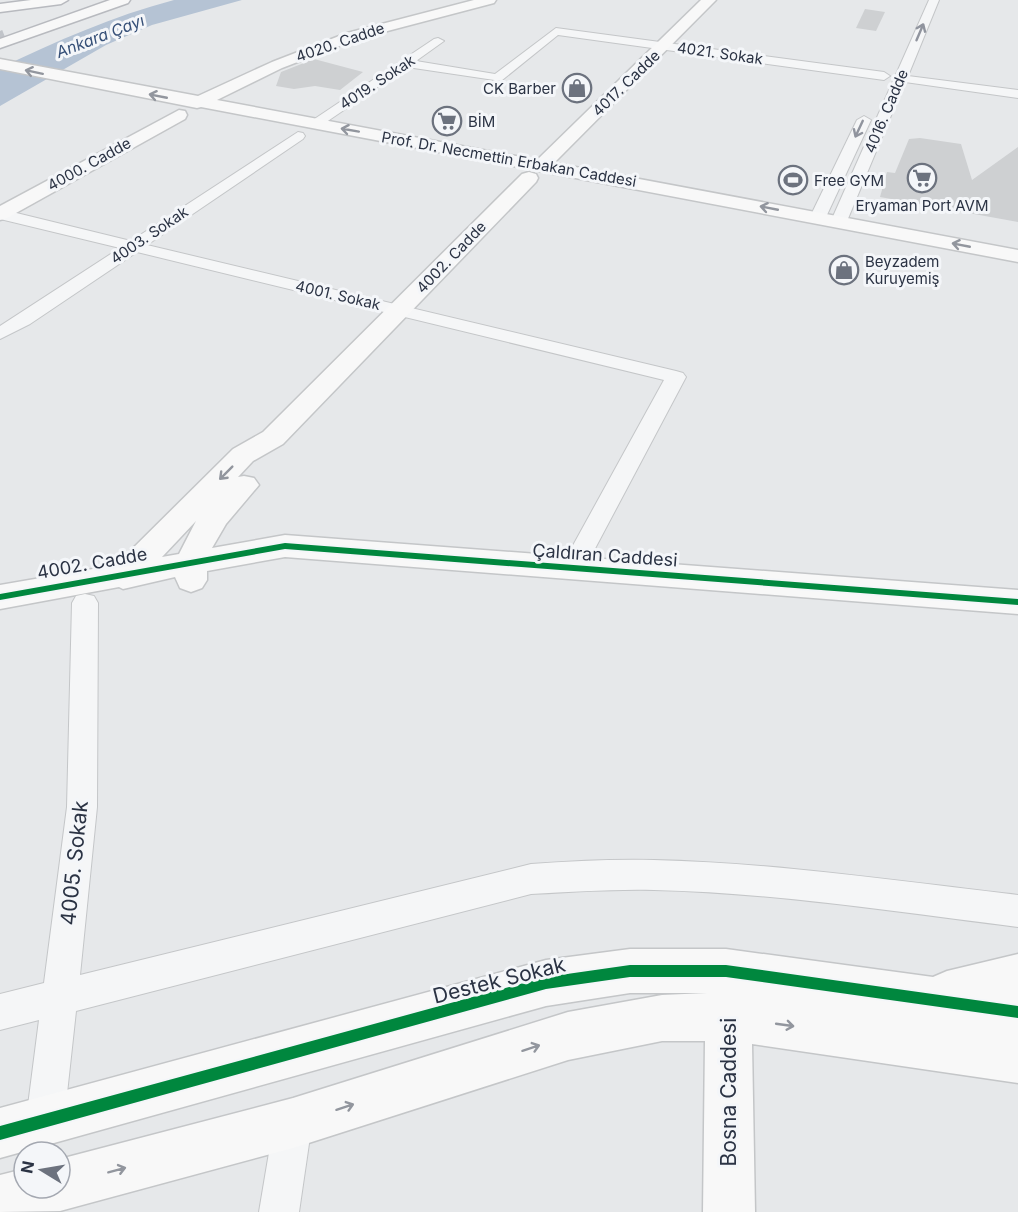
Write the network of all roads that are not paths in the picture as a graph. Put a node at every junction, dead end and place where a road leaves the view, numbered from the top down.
1 (62, 0) edge
2 (83, 0) edge
3 (105, 0) edge
4 (123, 0) edge
5 (489, 0) edge
6 (708, 0) edge
7 (920, 0) edge
8 (933, 0) edge
9 (910, 20) dead end
10 (2, 39) edge
11 (438, 41) dead end
12 (664, 46) junction
13 (891, 61) dead end
14 (405, 63) junction
15 (906, 64) junction
16 (922, 66) dead end
17 (899, 78) junction
18 (882, 81) joint
19 (58, 85) junction
20 (1018, 94) edge
21 (197, 103) junction
22 (869, 109) dead end
23 (179, 115) junction
24 (315, 124) junction
25 (298, 136) junction
26 (536, 172) junction
27 (0, 214) edge
28 (818, 217) junction
29 (839, 221) junction
30 (133, 246) junction
31 (1018, 256) edge
32 (1018, 271) edge
33 (400, 309) junction
34 (0, 333) edge
35 (273, 438) junction
36 (572, 569) junction
37 (191, 573) junction
38 (122, 586) junction
39 (0, 597) edge
40 (1018, 602) edge
41 (84, 603) junction
42 (0, 618) edge
43 (1018, 911) edge
44 (1018, 977) edge
45 (728, 994) junction
46 (60, 998) junction
47 (922, 999) junction
48 (0, 1012) edge
49 (1018, 1012) edge
50 (1018, 1059) edge
51 (45, 1121) junction
52 (293, 1123) junction
53 (0, 1133) edge
54 (72, 1182) edge
55 (279, 1212) edge
56 (729, 1212) edge

1 - 10 main road
2 - 10 main road
3 - 10 main road
4 - 10 main road
5 - 21 main road, 4020. Cadde
6 - 12 main road, 4017. Cadde
7 - 9 street
15 -> 8 street, 4016. Cadde
19 -> 10 main road, Prof. Dr. Necmettin Erbakan Caddesi
11 - 14 street, 4019. Sokak
12 - 14 street, 4021. Sokak
12 - 18 street, 4021. Sokak
12 - 26 main road, 4017. Cadde
13 - 18 street, 4016. Cadde
14 - 24 street, 4019. Sokak
15 - 16 street
15 - 17 street, 4016. Cadde
17 - 20 street
17 - 29 street, 4016. Cadde
21 -> 19 main road, Prof. Dr. Necmettin Erbakan Caddesi
19 - 23 main road, Prof. Dr. Necmettin Erbakan Caddesi
21 - 24 main road, Prof. Dr. Necmettin Erbakan Caddesi
22 -> 28 street, 4016. Cadde
23 - 25 main road, Prof. Dr. Necmettin Erbakan Caddesi
23 - 27 main road, 4000. Cadde
26 -> 24 main road, Prof. Dr. Necmettin Erbakan Caddesi
25 - 26 main road, Prof. Dr. Necmettin Erbakan Caddesi
25 - 30 street, 4003. Sokak
28 -> 26 main road, Prof. Dr. Necmettin Erbakan Caddesi
26 - 32 main road, Prof. Dr. Necmettin Erbakan Caddesi
26 - 33 main road, 4002. Cadde
27 - 30 street, 4001. Sokak
28 - 29 main road, Prof. Dr. Necmettin Erbakan Caddesi
31 -> 29 main road, Prof. Dr. Necmettin Erbakan Caddesi
30 - 33 street, 4001. Sokak
30 - 34 street, 4003. Sokak
33 - 35 main road, 4002. Cadde
33 - 36 street, 4001. Sokak
35 - 37 main road, 4002. Cadde
35 -> 38 main road, 4002. Cadde
36 - 37 main road, Çaldıran Caddesi
36 - 40 main road, Çaldıran Caddesi
37 - 38 main road, 4002. Cadde
38 - 39 main road, 4002. Cadde
38 - 41 main road, 4002. Cadde
41 - 42 main road, 4002. Cadde
41 - 46 street, 4005. Sokak
43 - 46 street
44 - 47 main road
45 - 47 main road, Destek Sokak
45 -> 50 main road, Destek Sokak
45 - 51 main road, Destek Sokak
52 -> 45 main road, Destek Sokak
45 - 56 main road, Bosna Caddesi
46 - 48 street
46 - 51 street, 4005. Sokak
47 - 49 main road, Destek Sokak
51 - 53 main road, Destek Sokak
54 -> 52 main road, Destek Sokak
52 - 55 street

